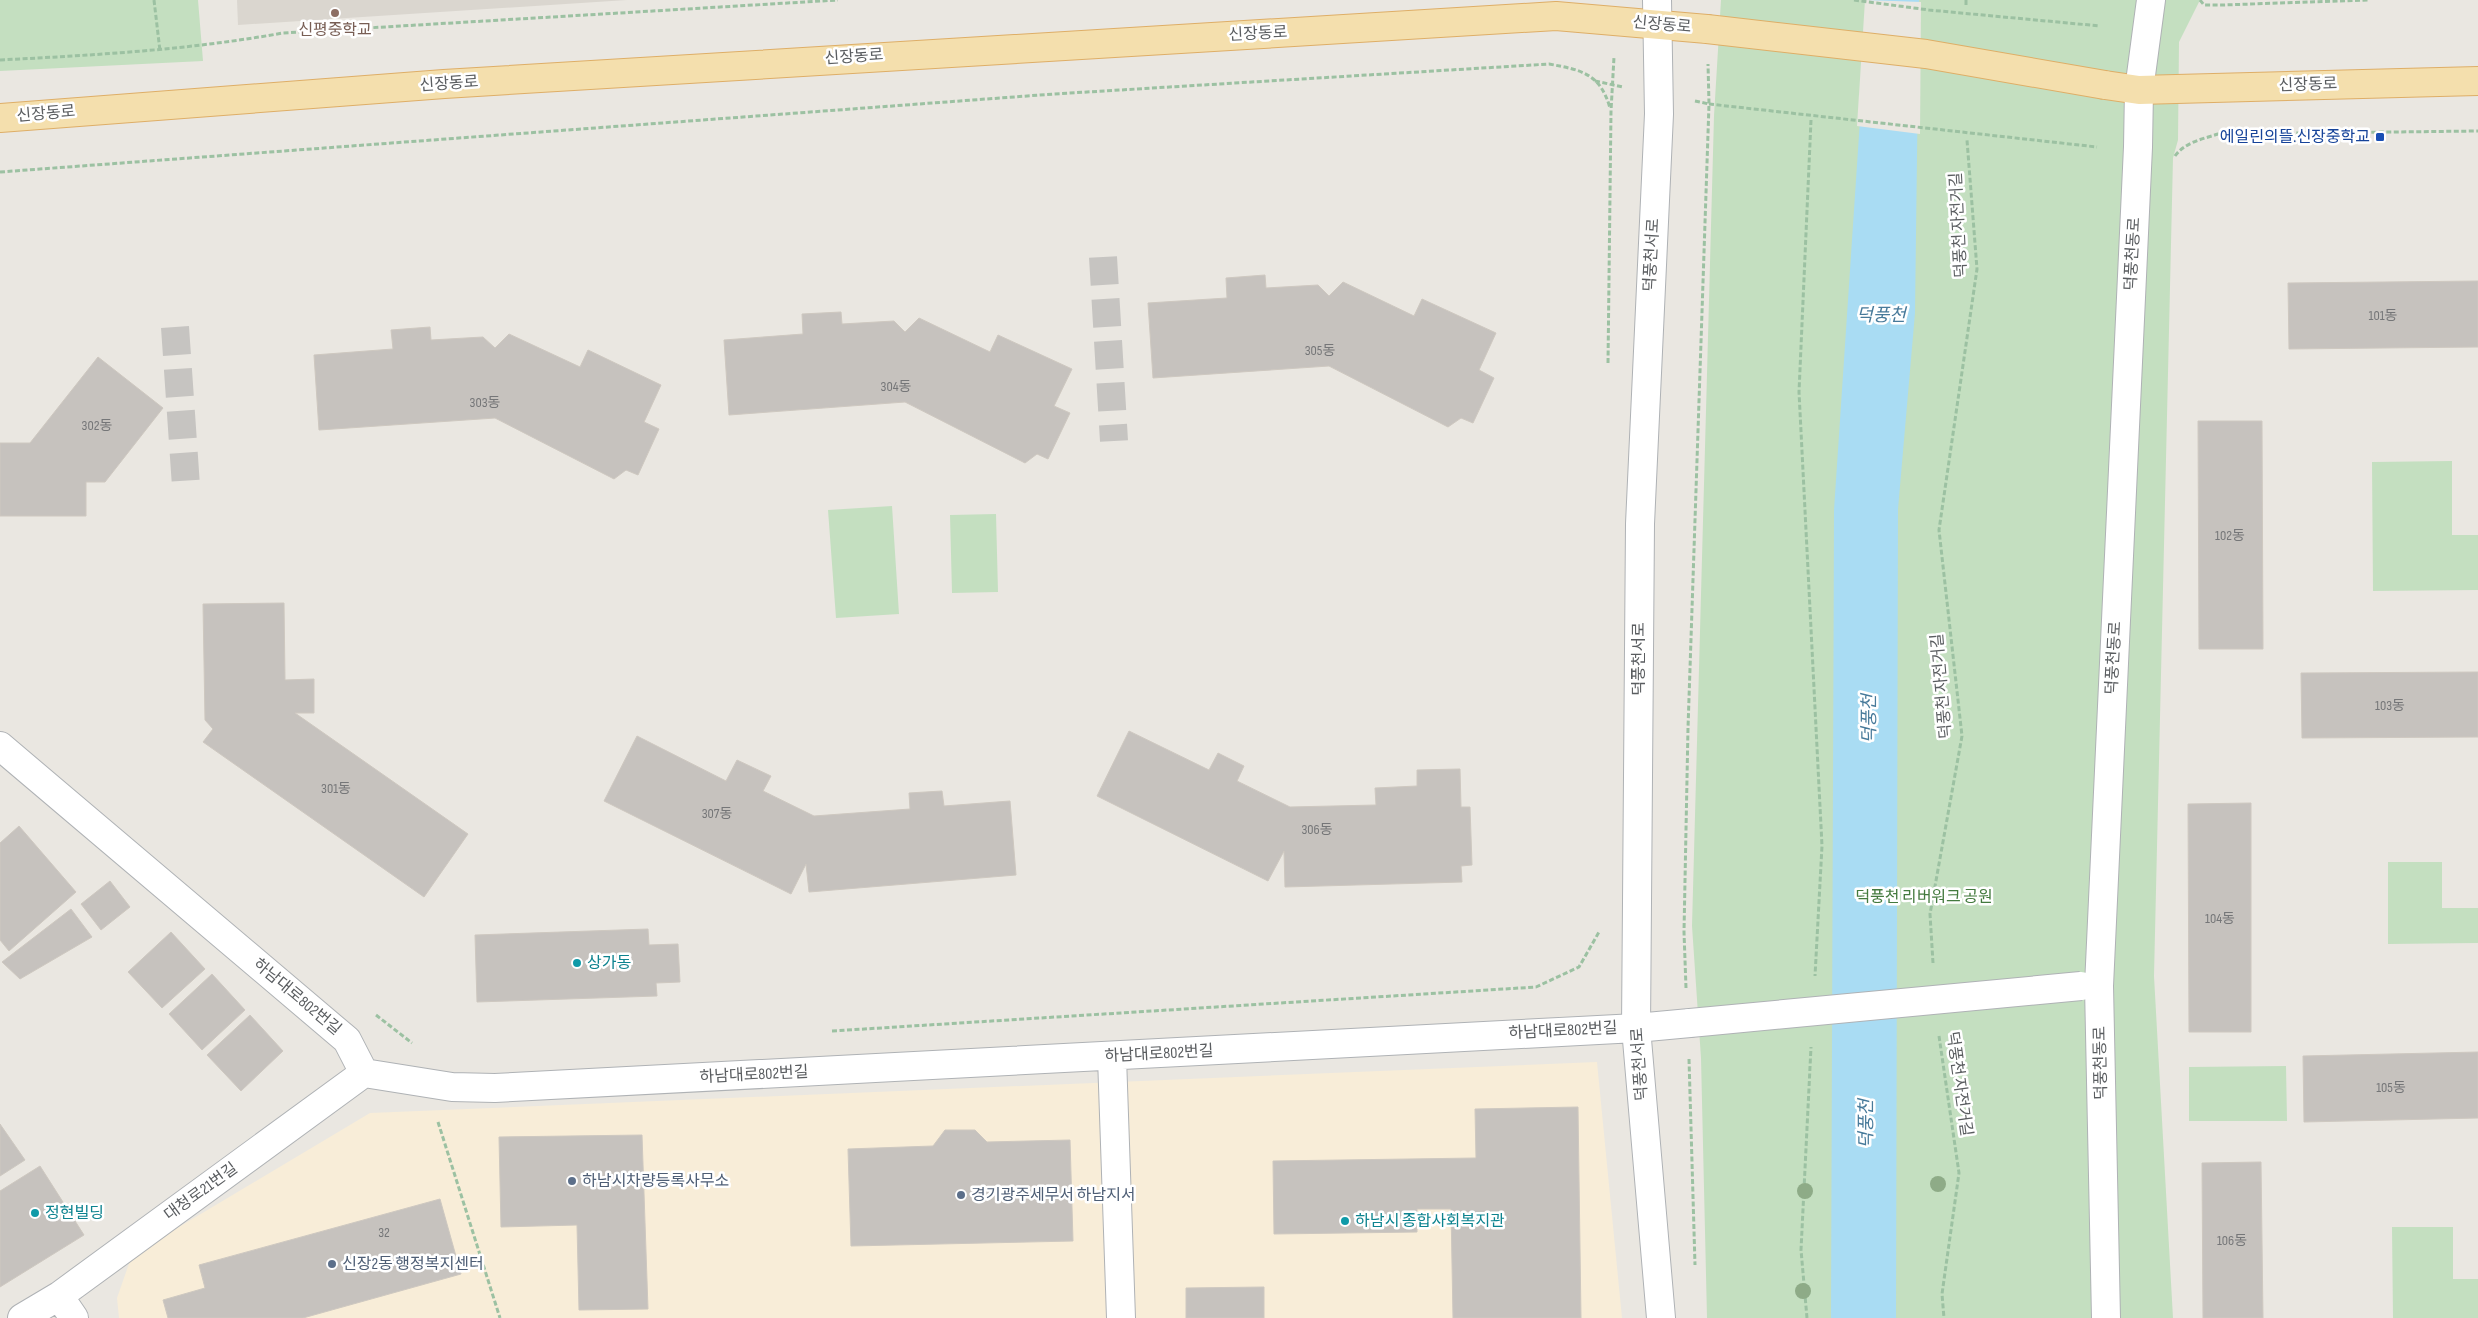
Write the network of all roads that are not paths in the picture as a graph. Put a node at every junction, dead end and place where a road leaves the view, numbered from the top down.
1 (2151, 0) edge
2 (1656, 12) edge
3 (2478, 81) edge
4 (2138, 90) junction
5 (0, 118) edge
6 (0, 746) edge
7 (2090, 986) junction
8 (1636, 1028) junction
9 (1112, 1057) junction
10 (364, 1073) junction
11 (66, 1307) edge
12 (22, 1318) edge
13 (1121, 1318) edge
14 (1660, 1318) edge
15 (2106, 1318) edge

1 - 4 street, 덕풍천동로
2 - 4 main road, 신장동로, bridge
2 - 5 main road, 신장동로
2 - 8 street, 덕풍천서로
3 - 4 main road, 신장동로
4 - 7 street, 덕풍천동로
6 - 10 street, 하남대로802번길
7 - 8 street, 하남대로802번길, bridge
7 - 15 street, 덕풍천동로
8 - 9 street, 하남대로802번길
8 - 14 street, 덕풍천서로
9 - 10 street, 하남대로802번길
9 - 13 street
10 - 11 street, 대청로21번길
11 - 12 street, 대청로21번길

